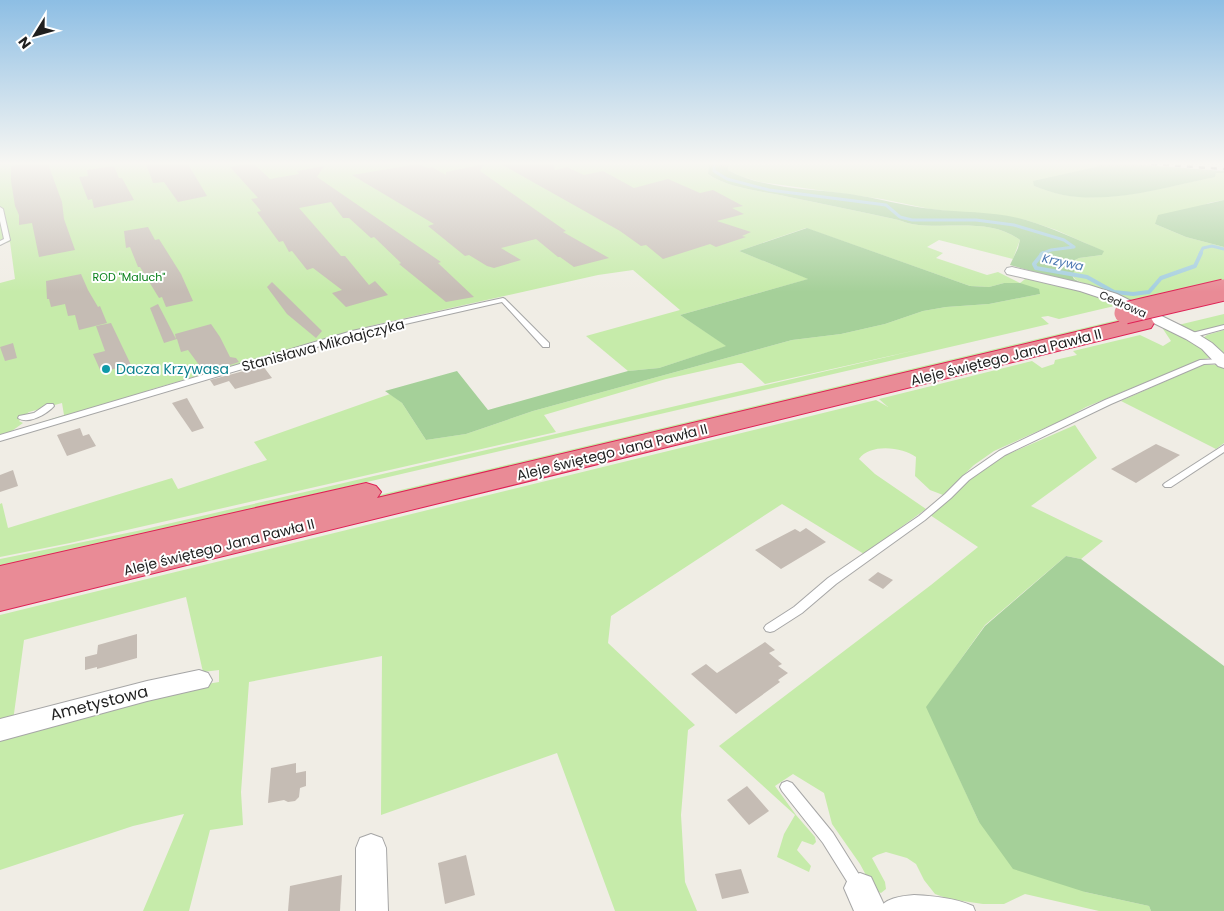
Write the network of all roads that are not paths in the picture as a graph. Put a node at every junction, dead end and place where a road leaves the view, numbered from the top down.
1 (0, 209) edge
2 (0, 243) edge
3 (1012, 271) dead end
4 (1224, 290) edge
5 (1224, 303) edge
6 (1134, 318) junction
7 (1224, 327) edge
8 (1191, 336) junction
9 (546, 345) dead end
10 (1223, 362) edge
11 (50, 406) dead end
12 (32, 417) junction
13 (22, 418) dead end
14 (26, 431) junction
15 (0, 438) edge
16 (1224, 448) edge
17 (1168, 484) dead end
18 (0, 577) edge
19 (0, 599) edge
20 (770, 628) dead end
21 (199, 680) dead end
22 (0, 730) edge
23 (787, 786) dead end
24 (371, 848) dead end
25 (865, 900) edge
26 (372, 911) edge
27 (885, 911) edge
28 (968, 911) edge

1 - 2 lane
3 - 8 street, Cedrowa
4 - 6 highway, Aleje świętego Jana Pawła II, bridge
5 - 6 highway, Aleje świętego Jana Pawła II
6 - 18 highway, Aleje świętego Jana Pawła II
6 - 19 highway, Aleje świętego Jana Pawła II
7 - 8 lane
8 - 10 street, Cedrowa
9 - 14 lane, Stanisława Mikołajczyka
10 - 20 lane
11 - 12 lane
12 - 13 lane
12 - 14 lane
14 - 15 lane, Stanisława Mikołajczyka
16 - 17 lane
21 - 22 street, Ametystowa
23 - 25 lane
24 - 26 street
27 - 28 lane

